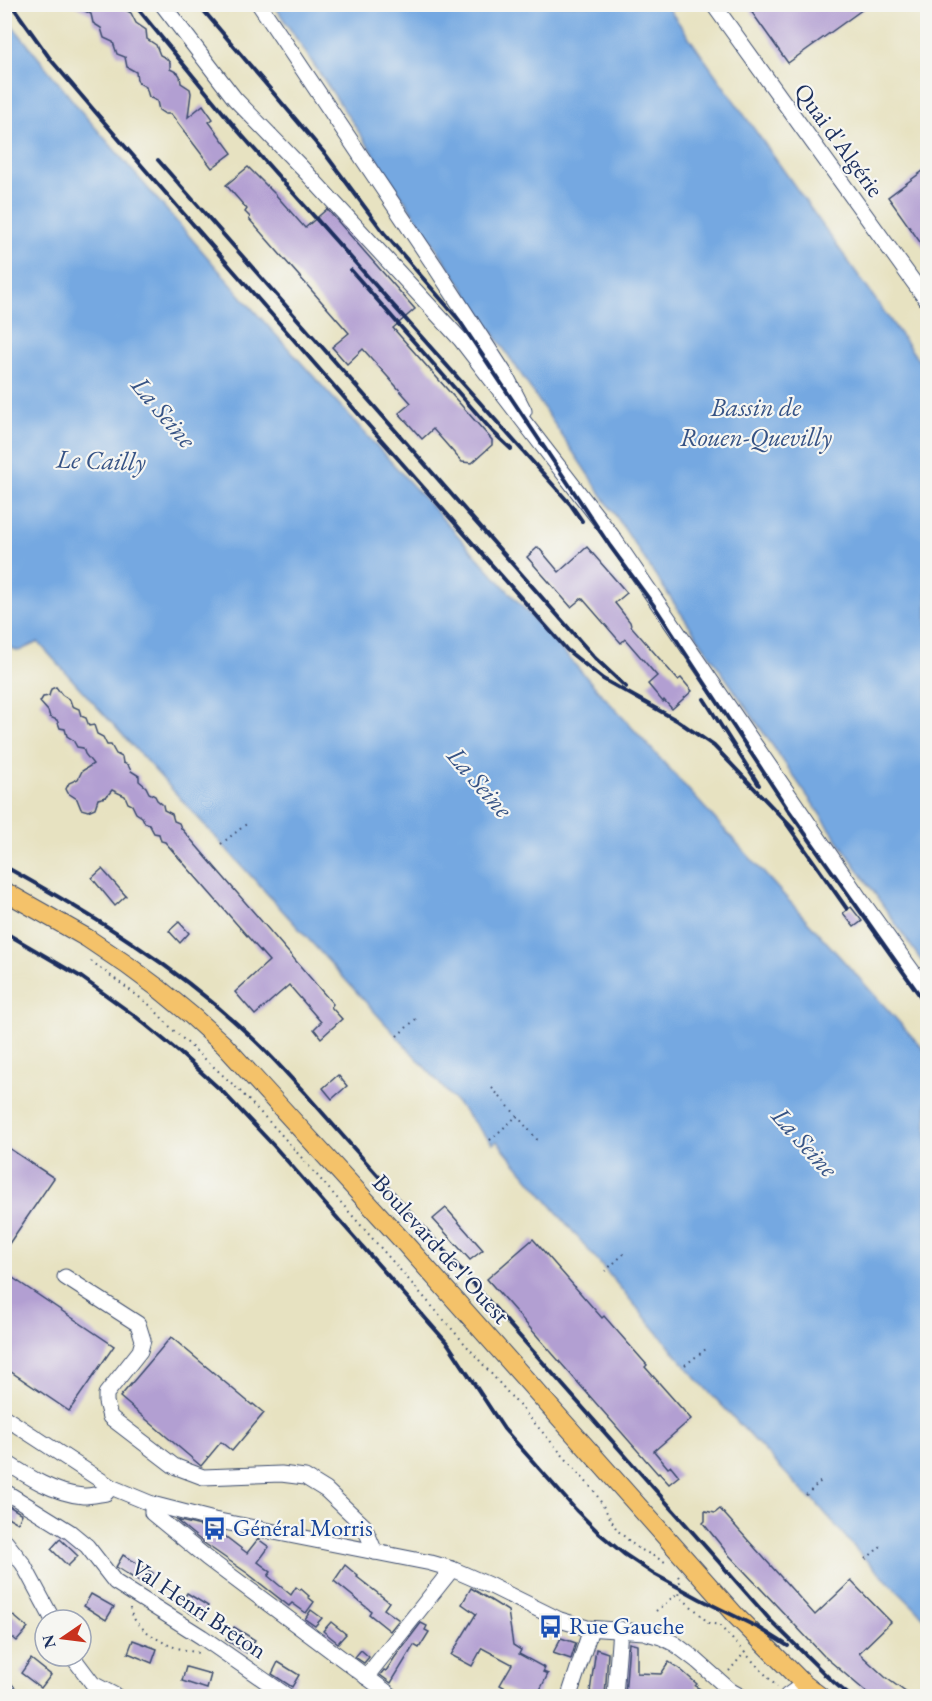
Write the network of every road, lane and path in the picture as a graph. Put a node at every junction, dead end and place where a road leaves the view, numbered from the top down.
1 (162, 4) edge
2 (259, 4) edge
3 (713, 4) edge
4 (927, 302) edge
5 (544, 448) junction
6 (249, 822) dead end
7 (221, 844) dead end
8 (4, 891) edge
9 (91, 961) dead end
10 (927, 993) edge
11 (418, 1017) dead end
12 (397, 1036) dead end
13 (492, 1088) dead end
14 (517, 1116) junction
15 (490, 1140) dead end
16 (540, 1143) dead end
17 (627, 1251) dead end
18 (605, 1271) dead end
19 (64, 1277) dead end
20 (706, 1349) dead end
21 (685, 1365) dead end
22 (4, 1417) edge
23 (4, 1461) edge
24 (821, 1481) dead end
25 (111, 1487) junction
26 (4, 1491) edge
27 (806, 1495) dead end
28 (152, 1504) junction
29 (4, 1540) edge
30 (881, 1546) dead end
31 (375, 1552) junction
32 (866, 1559) dead end
33 (668, 1564) dead end
34 (452, 1569) junction
35 (677, 1574) dead end
36 (128, 1590) junction
37 (679, 1592) junction
38 (47, 1608) edge
39 (656, 1611) dead end
40 (591, 1629) junction
41 (620, 1629) junction
42 (745, 1652) junction
43 (206, 1657) dead end
44 (81, 1668) edge
45 (725, 1676) dead end
46 (366, 1677) junction
47 (773, 1683) dead end
48 (804, 1684) junction
49 (4, 1687) edge
50 (12, 1696) edge
51 (117, 1696) edge
52 (286, 1696) edge
53 (392, 1696) edge
54 (569, 1696) edge
55 (615, 1696) edge
56 (740, 1696) edge
57 (788, 1696) edge
58 (820, 1696) edge

1 - 5 street
2 - 5 street
3 - 4 street, Quai d'Algérie
5 - 10 street
6 - 7 path
8 - 48 main road, Boulevard de l'Ouest
9 - 33 path
11 - 12 path
13 - 14 path
14 - 15 path
14 - 16 path
17 - 18 path
19 - 31 street
20 - 21 path
22 - 25 street
23 - 25 street
24 - 27 path
25 - 28 street
26 - 36 street, Val Henri Breton
28 - 31 street
28 - 46 street
29 - 38 street
30 - 32 path
31 - 34 street
34 - 40 street
34 - 46 street
35 - 37 path
36 - 43 path
36 - 52 street, Val Henri Breton
37 - 39 path
37 - 42 path
40 - 41 street
40 - 54 street
41 - 55 street
41 - 56 street
42 - 45 path
42 - 47 path
44 - 51 street
46 - 53 street
48 - 57 street
48 - 58 main road, Boulevard de l'Ouest
49 - 50 street

